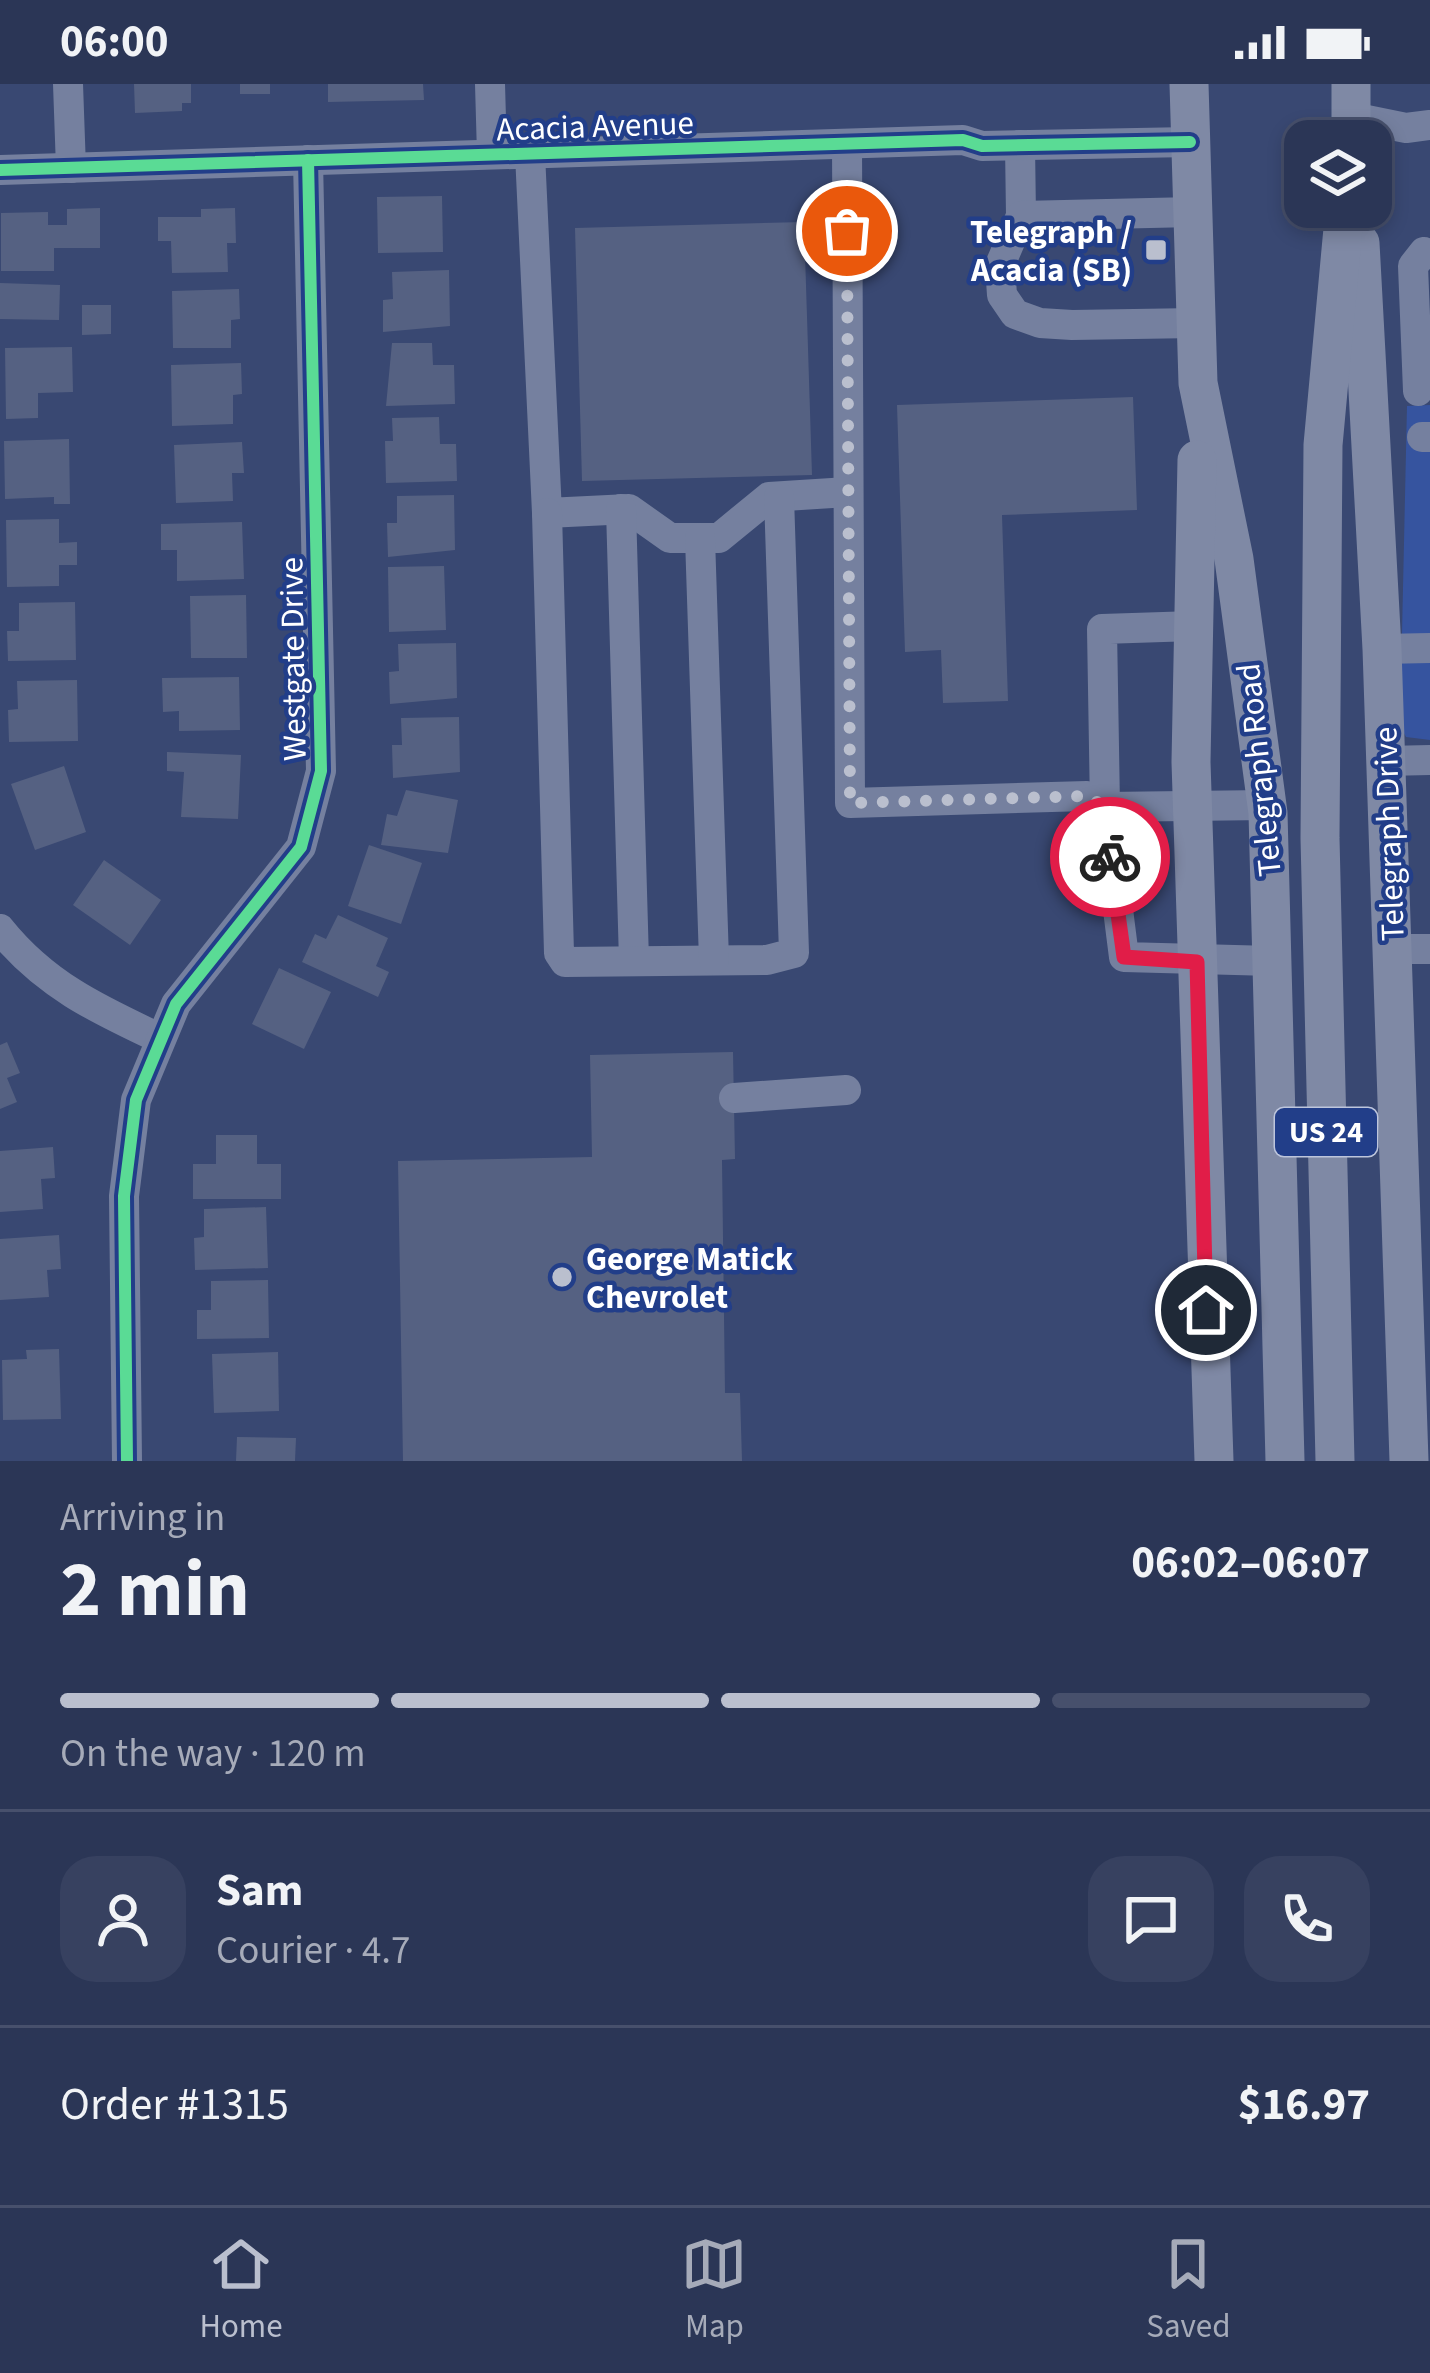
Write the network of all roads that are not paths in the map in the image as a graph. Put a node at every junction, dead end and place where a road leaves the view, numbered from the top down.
1 (68, 84) edge
2 (490, 84) edge
3 (1189, 84) edge
4 (1430, 125) edge
5 (1392, 126) edge
6 (1190, 142) junction
7 (847, 144) junction
8 (1020, 145) junction
9 (492, 154) junction
10 (530, 154) junction
11 (308, 160) junction
12 (71, 168) junction
13 (0, 170) edge
14 (1193, 212) junction
15 (1022, 217) junction
16 (1343, 228) edge
17 (1359, 228) edge
18 (1424, 252) dead end
19 (1196, 323) junction
20 (1198, 382) junction
21 (1424, 391) edge
22 (1370, 393) junction
23 (848, 492) junction
24 (779, 497) junction
25 (621, 509) junction
26 (547, 513) junction
27 (700, 538) junction
28 (1194, 626) junction
29 (1430, 648) edge
30 (1382, 649) junction
31 (1430, 760) edge
32 (1386, 761) junction
33 (1192, 804) junction
34 (1267, 805) junction
35 (1105, 807) junction
36 (0, 929) edge
37 (1411, 949) edge
38 (714, 960) junction
39 (634, 961) junction
40 (1272, 961) junction
41 (1197, 962) junction
42 (159, 1038) junction
43 (846, 1090) dead end
44 (734, 1098) dead end
45 (127, 1461) edge
46 (1214, 1461) edge
47 (1285, 1461) edge
48 (1335, 1461) edge
49 (1408, 1461) edge

1 - 12 street
2 - 9 street
3 - 6 main road, Telegraph Road / US 24
4 - 5 street
6 - 8 street, Acacia Avenue
6 - 14 main road, Telegraph Road / US 24
7 - 8 street, Acacia Avenue
7 - 10 street, Acacia Avenue
7 - 23 street
8 - 15 street
9 - 10 street, Acacia Avenue
9 - 11 street, Acacia Avenue
10 - 26 street
11 - 12 street, Acacia Avenue
11 - 42 street, Westgate Drive
12 - 13 street, Acacia Avenue
14 - 15 street
14 - 19 main road, Telegraph Road / US 24
15 - 19 street
16 - 48 main road, Telegraph Road / US 24
17 - 22 main road, Telegraph Drive
18 - 21 street
19 - 20 main road, Telegraph Road / US 24
20 - 28 main road
20 - 34 main road, Telegraph Road / US 24
21 - 22 street
22 - 30 main road, Telegraph Drive
23 - 24 street
23 - 35 street
24 - 27 street
24 - 38 street
25 - 26 street
25 - 27 street
25 - 39 street
26 - 39 street
27 - 38 street
28 - 33 main road
28 - 35 street
29 - 30 street
30 - 32 main road, Telegraph Drive
31 - 32 street
32 - 37 main road, Telegraph Drive
33 - 34 street
33 - 35 street
33 - 41 main road
34 - 40 main road, Telegraph Road / US 24
35 - 41 street
36 - 42 street
37 - 49 main road, Telegraph Drive
38 - 39 street
40 - 41 street
40 - 47 main road, Telegraph Road / US 24
41 - 46 main road
42 - 45 street, Westgate Drive
43 - 44 street

